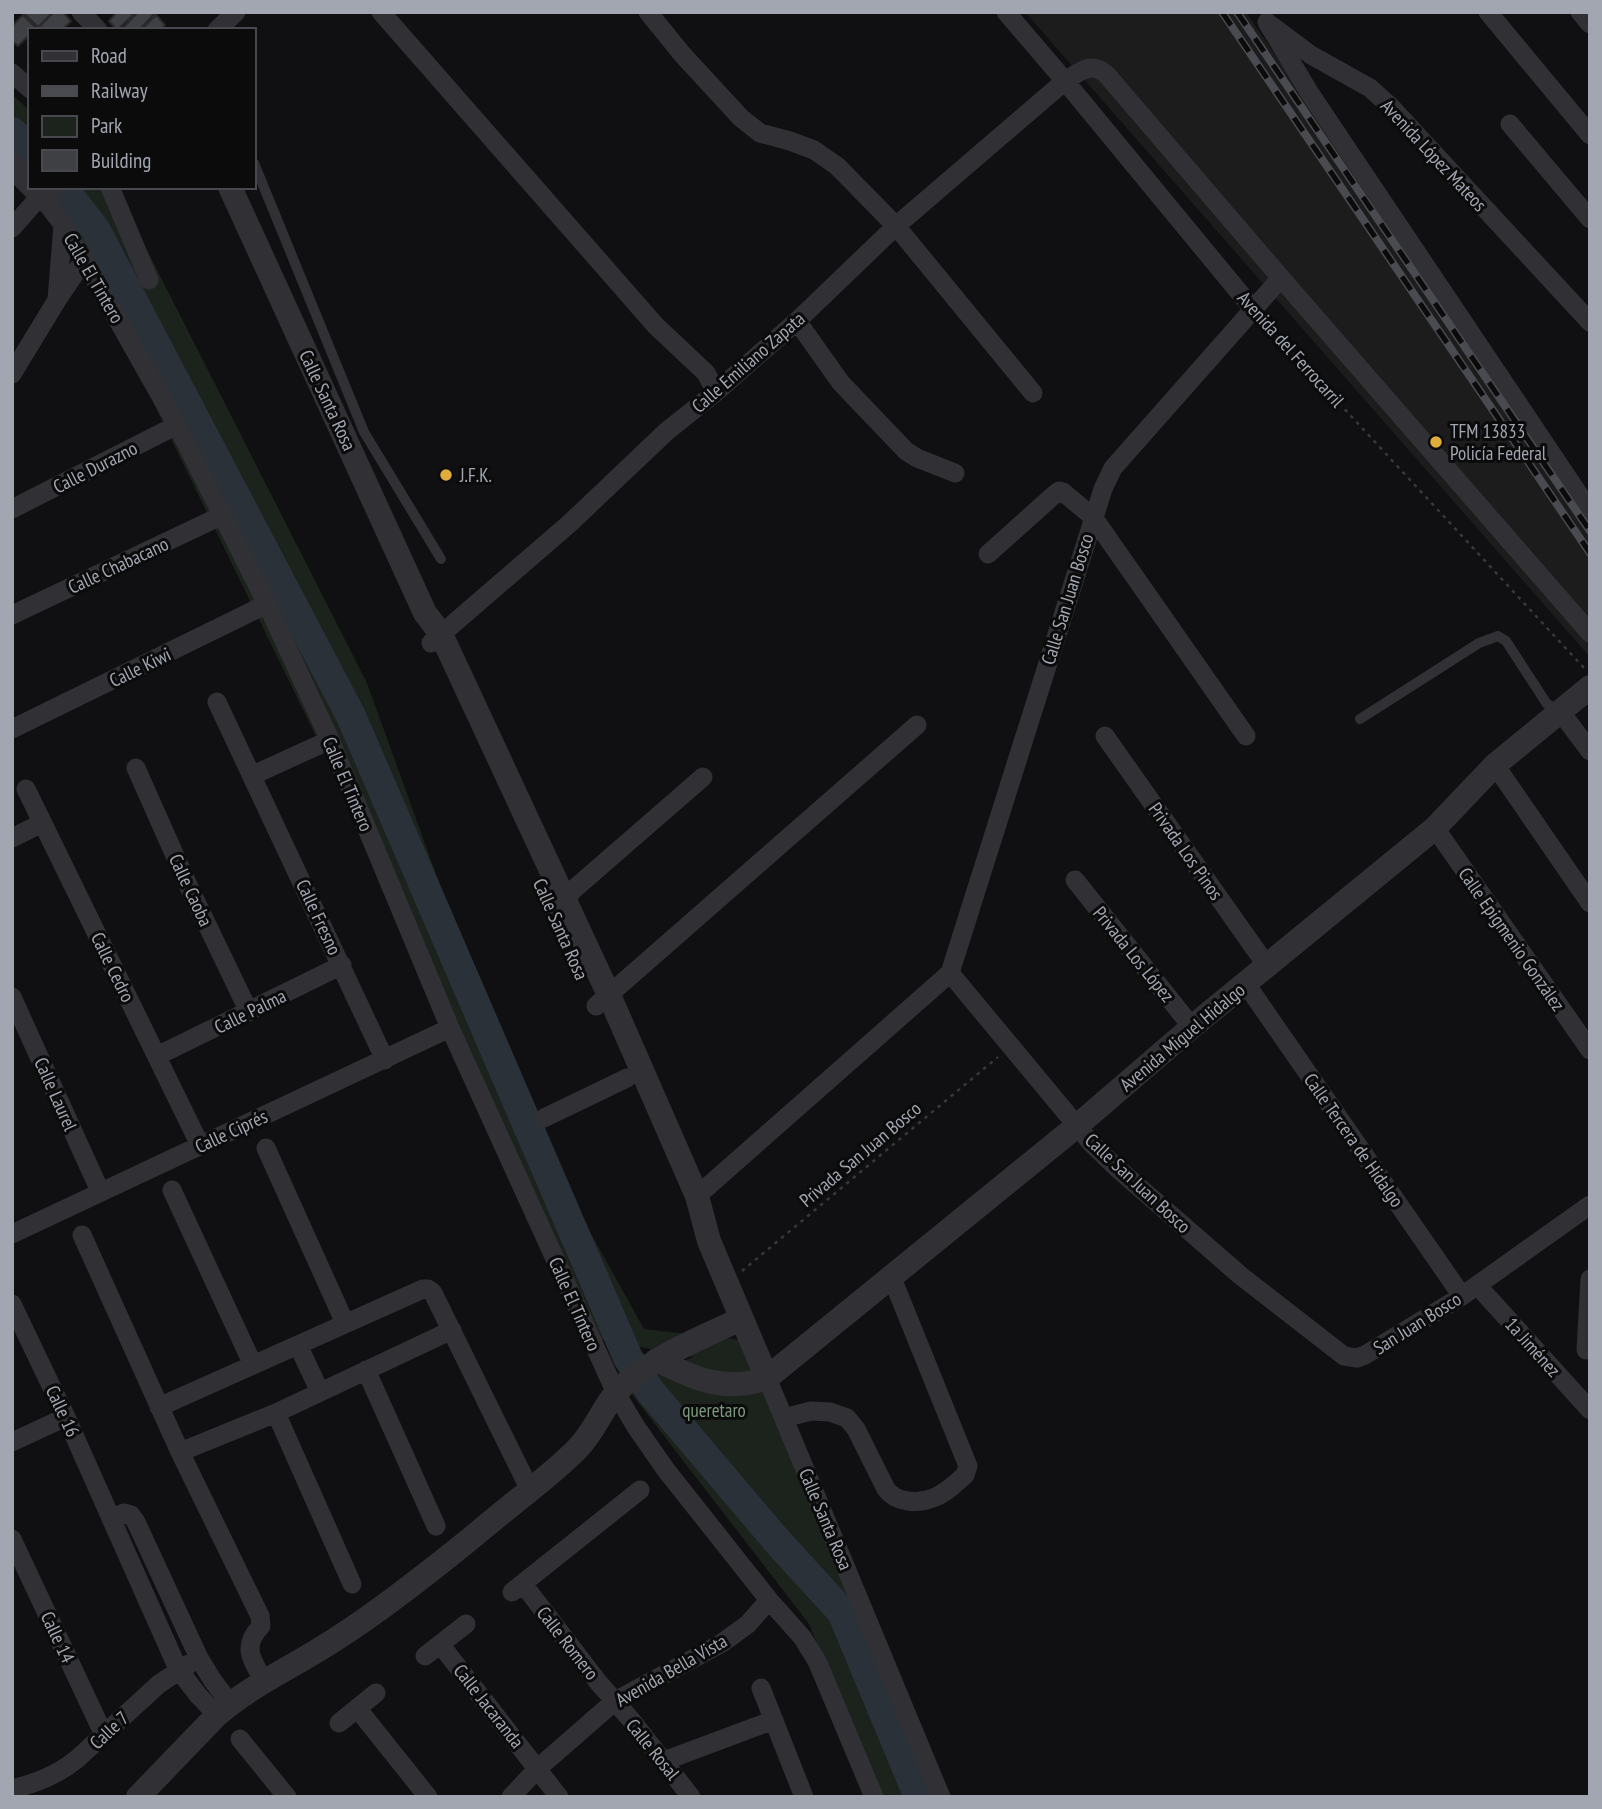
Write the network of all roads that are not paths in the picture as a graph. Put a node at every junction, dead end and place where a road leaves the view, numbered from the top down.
1 (81, 12) edge
2 (236, 12) edge
3 (381, 12) edge
4 (648, 12) edge
5 (1006, 12) edge
6 (1488, 12) edge
7 (1580, 12) edge
8 (1264, 17) edge
9 (1590, 23) edge
10 (96, 28) edge
11 (219, 28) edge
12 (12, 73) edge
13 (1065, 80) junction
14 (28, 87) edge
15 (1510, 124) dead end
16 (1590, 135) edge
17 (12, 166) edge
18 (256, 168) edge
19 (28, 180) edge
20 (37, 189) edge
21 (39, 189) edge
22 (111, 189) edge
23 (231, 189) edge
24 (1590, 219) edge
25 (64, 225) junction
26 (896, 226) junction
27 (12, 228) edge
28 (84, 260) junction
29 (1281, 278) junction
30 (149, 280) dead end
31 (57, 300) junction
32 (1253, 309) junction
33 (797, 321) junction
34 (1590, 321) edge
35 (753, 360) junction
36 (706, 373) junction
37 (12, 374) edge
38 (716, 391) junction
39 (1033, 393) dead end
40 (177, 425) junction
41 (955, 473) dead end
42 (12, 509) edge
43 (1590, 512) edge
44 (223, 515) junction
45 (1093, 517) junction
46 (989, 554) dead end
47 (441, 559) dead end
48 (267, 604) junction
49 (12, 615) edge
50 (1590, 633) edge
51 (436, 638) junction
52 (1590, 687) edge
53 (217, 702) dead end
54 (1560, 711) junction
55 (1360, 719) dead end
56 (917, 725) dead end
57 (12, 729) edge
58 (1105, 736) dead end
59 (1246, 736) dead end
60 (330, 740) junction
61 (1590, 751) edge
62 (1495, 765) junction
63 (136, 768) dead end
64 (253, 775) junction
65 (703, 777) dead end
66 (26, 789) dead end
67 (42, 823) junction
68 (1435, 828) junction
69 (12, 838) edge
70 (1075, 880) dead end
71 (1590, 903) edge
72 (560, 908) junction
73 (342, 965) junction
74 (1267, 966) junction
75 (950, 973) junction
76 (1245, 984) junction
77 (12, 997) edge
78 (603, 1001) junction
79 (249, 1012) junction
80 (1192, 1027) junction
81 (450, 1028) junction
82 (1590, 1050) edge
83 (158, 1056) junction
84 (385, 1060) junction
85 (627, 1078) junction
86 (646, 1100) junction
87 (544, 1118) dead end
88 (1078, 1125) junction
89 (200, 1145) junction
90 (266, 1148) dead end
91 (172, 1190) dead end
92 (100, 1191) junction
93 (697, 1196) junction
94 (1590, 1205) edge
95 (12, 1234) edge
96 (82, 1235) dead end
97 (709, 1241) junction
98 (892, 1278) junction
99 (1590, 1279) edge
100 (1469, 1291) junction
101 (12, 1304) edge
102 (741, 1319) junction
103 (345, 1323) junction
104 (452, 1331) junction
105 (298, 1345) junction
106 (1586, 1350) dead end
107 (1357, 1358) joint
108 (654, 1363) junction
109 (253, 1365) junction
110 (366, 1370) junction
111 (767, 1378) junction
112 (620, 1389) junction
113 (320, 1392) junction
114 (159, 1408) junction
115 (1590, 1410) edge
116 (275, 1413) junction
117 (66, 1417) junction
118 (784, 1418) junction
119 (12, 1442) edge
120 (180, 1452) junction
121 (530, 1490) junction
122 (640, 1490) dead end
123 (111, 1519) junction
124 (436, 1526) dead end
125 (12, 1539) edge
126 (352, 1584) dead end
127 (769, 1600) junction
128 (466, 1624) dead end
129 (199, 1658) junction
130 (178, 1669) junction
131 (264, 1681) junction
132 (761, 1688) dead end
133 (376, 1693) dead end
134 (615, 1701) junction
135 (357, 1708) junction
136 (224, 1709) junction
137 (774, 1720) junction
138 (339, 1723) dead end
139 (104, 1735) junction
140 (240, 1739) dead end
141 (664, 1761) junction
142 (537, 1769) junction
143 (12, 1789) edge
144 (138, 1797) edge
145 (287, 1797) edge
146 (428, 1797) edge
147 (511, 1797) edge
148 (559, 1797) edge
149 (691, 1797) edge
150 (804, 1797) edge
151 (874, 1797) edge
152 (941, 1797) edge

1 - 10 street
2 - 11 street
3 - 36 street
4 - 26 street
5 - 13 street, Avenida del Ferrocarril
6 - 16 street
7 - 9 street
8 - 34 street, Avenida López Mateos
8 - 43 street
12 - 14 street
13 - 26 street, Calle Emiliano Zapata
13 - 29 street, Calle Emiliano Zapata
13 - 32 street, Avenida del Ferrocarril
15 - 24 street
17 - 19 street
18 - 47 lane
20 - 27 street
21 - 25 street, Calle El Tintero
22 - 30 street
23 - 51 street, Calle Santa Rosa
25 - 28 street, Calle El Tintero
25 - 31 street
26 - 33 street, Calle Emiliano Zapata
26 - 39 street
28 - 31 street
28 - 40 street, Calle El Tintero
29 - 32 street, Calle San Juan Bosco
29 - 50 street
31 - 37 street
32 - 45 street, Calle San Juan Bosco
33 - 35 street, Calle Emiliano Zapata
33 - 41 street
35 - 36 street
35 - 38 street, Calle Emiliano Zapata
36 - 38 street
38 - 51 street, Calle Emiliano Zapata
40 - 42 street, Calle Durazno
40 - 44 street, Calle El Tintero
44 - 48 street, Calle El Tintero
44 - 49 street, Calle Chabacano
45 - 46 street
45 - 59 street
45 - 75 street, Calle San Juan Bosco
48 - 57 street, Calle Kiwi
48 - 60 street, Calle El Tintero
51 - 72 street, Calle Santa Rosa
52 - 54 street, Avenida Miguel Hidalgo
53 - 64 street, Calle Fresno
54 - 55 lane
54 - 61 street
54 - 62 street, Avenida Miguel Hidalgo
56 - 78 street
58 - 74 street, Privada Los Pinos
60 - 64 street
60 - 81 street, Calle El Tintero
62 - 68 street, Avenida Miguel Hidalgo
62 - 71 street
63 - 79 street, Calle Caoba
64 - 73 street, Calle Fresno
65 - 72 street
66 - 67 street, Calle Cedro
67 - 69 street
67 - 83 street, Calle Cedro
68 - 74 street, Avenida Miguel Hidalgo
68 - 82 street, Calle Epigmenio González
70 - 80 street, Privada Los López
72 - 78 street, Calle Santa Rosa
73 - 79 street, Calle Palma
73 - 84 street, Calle Fresno
74 - 76 street, Avenida Miguel Hidalgo
75 - 88 street, Calle San Juan Bosco
75 - 93 street
76 - 80 street, Avenida Miguel Hidalgo
76 - 100 street, Calle Tercera de Hidalgo
77 - 92 street, Calle Laurel
78 - 85 street, Calle Santa Rosa
78 - 86 street, Calle Santa Rosa
79 - 83 street, Calle Palma
80 - 88 street, Avenida Miguel Hidalgo
81 - 84 street, Calle Ciprés
81 - 112 street, Calle El Tintero
83 - 89 street, Calle Cedro
84 - 89 street, Calle Ciprés
85 - 86 street, Calle Santa Rosa
85 - 87 street
86 - 93 street, Calle Santa Rosa
86 - 97 street, Calle Santa Rosa
88 - 98 street, Avenida Miguel Hidalgo
88 - 107 street, Calle San Juan Bosco
89 - 92 street, Calle Ciprés
90 - 103 street
91 - 109 street
92 - 95 street, Calle Ciprés
93 - 97 street, Calle Santa Rosa
94 - 100 street, San Juan Bosco
96 - 114 street
97 - 102 street, Calle Santa Rosa
98 - 111 street, Avenida Miguel Hidalgo
98 - 118 street
99 - 106 street
100 - 107 street, San Juan Bosco
100 - 115 street, 1a Jiménez
101 - 117 street, Calle 16
102 - 108 street
102 - 111 street, Calle Santa Rosa
103 - 104 street
103 - 105 street
104 - 110 street
104 - 121 street
105 - 109 street
105 - 113 street
108 - 111 street
108 - 112 street
109 - 114 street
110 - 113 street
110 - 124 street
111 - 118 street, Calle Santa Rosa
112 - 121 street
112 - 127 street, Calle El Tintero
113 - 116 street
114 - 120 street
116 - 120 street
116 - 126 street
117 - 119 street
117 - 123 street, Calle 16
118 - 152 street, Calle Santa Rosa
120 - 131 street
121 - 131 street
122 - 134 street, Calle Romero
123 - 129 street
123 - 130 street, Calle 16
125 - 139 street, Calle 14
127 - 134 street, Avenida Bella Vista
127 - 151 street, Calle El Tintero
128 - 142 street, Calle Jacaranda
129 - 130 street, Calle 7
129 - 136 street
130 - 136 street, Calle 16
130 - 139 street, Calle 7
131 - 136 street
132 - 137 street
133 - 135 street
134 - 141 street, Calle Rosal
134 - 142 street, Avenida Bella Vista
135 - 138 street
135 - 146 street
136 - 144 street
137 - 141 street
137 - 150 street
139 - 143 street, Calle 7
140 - 145 street
141 - 149 street, Calle Rosal
142 - 147 street, Avenida Bella Vista
142 - 148 street, Calle Jacaranda

